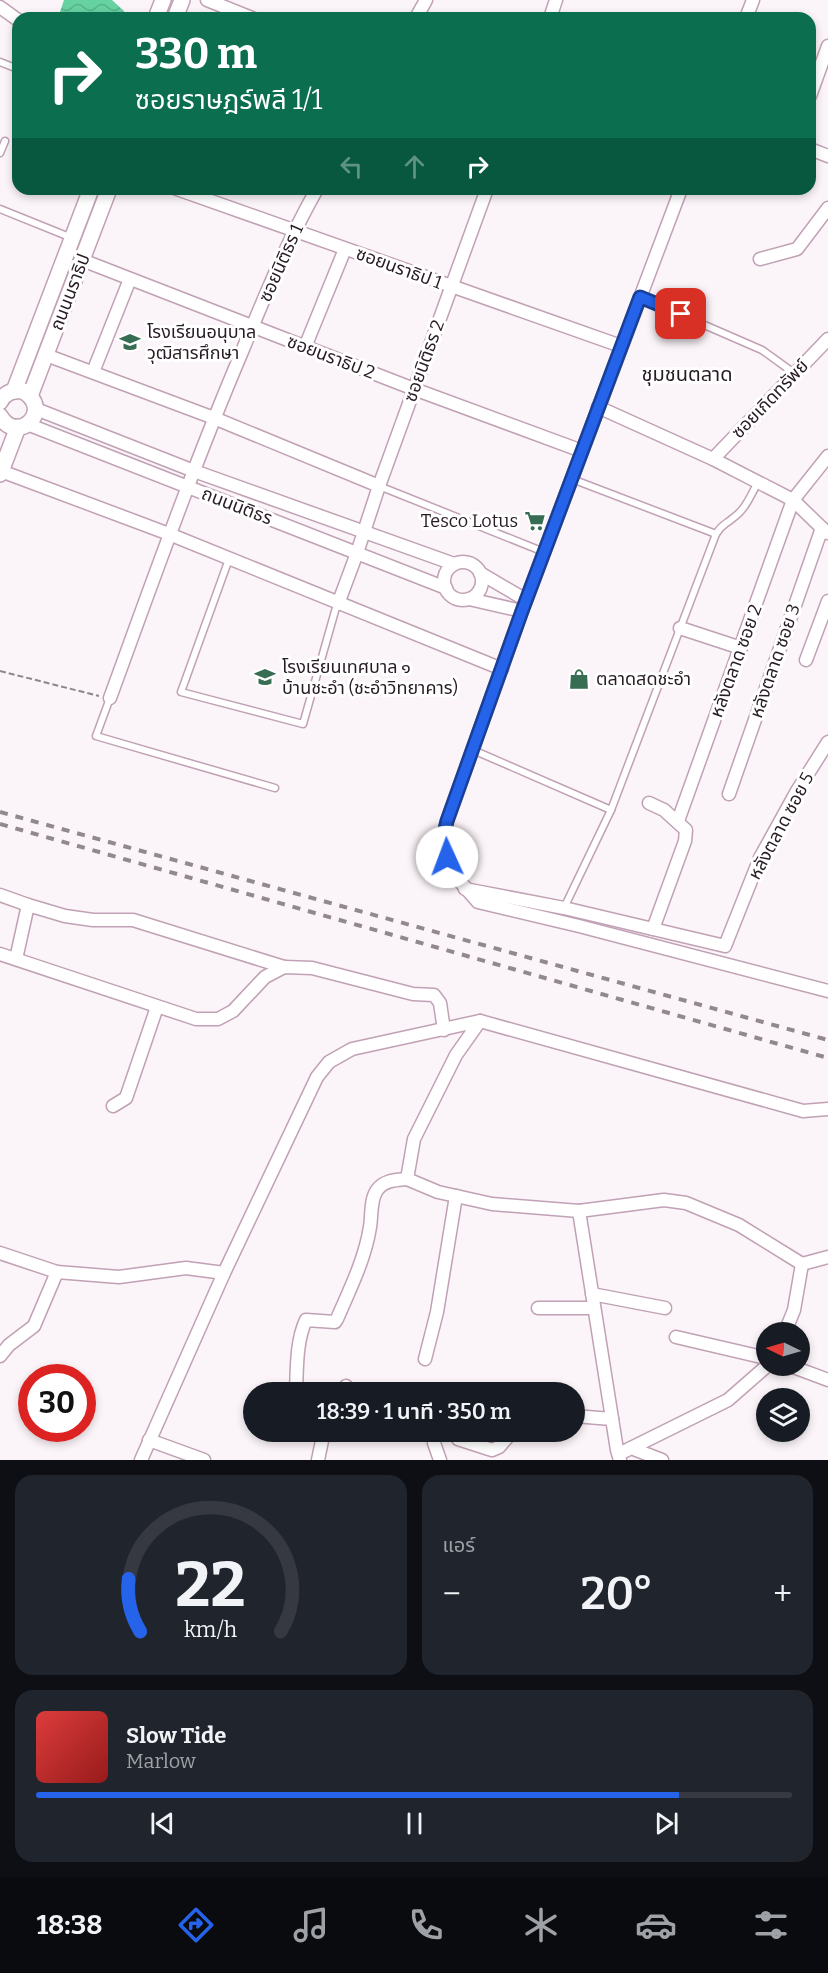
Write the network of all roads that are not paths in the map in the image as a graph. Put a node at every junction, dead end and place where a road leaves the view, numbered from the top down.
1 (207, 0) edge
2 (237, 12) edge
3 (828, 46) edge
4 (816, 79) edge
5 (5, 141) dead end
6 (0, 153) edge
7 (89, 195) edge
8 (107, 195) edge
9 (194, 195) edge
10 (314, 195) edge
11 (485, 195) edge
12 (679, 195) edge
13 (828, 208) edge
14 (0, 209) edge
15 (294, 231) junction
16 (72, 239) junction
17 (88, 245) junction
18 (345, 249) junction
19 (760, 259) dead end
20 (82, 260) junction
21 (130, 279) junction
22 (451, 286) junction
23 (640, 297) junction
24 (252, 326) junction
25 (828, 339) edge
26 (621, 346) junction
27 (305, 347) junction
28 (46, 355) junction
29 (93, 372) junction
30 (795, 374) junction
31 (414, 389) junction
32 (14, 391) junction
33 (0, 402) edge
34 (33, 402) junction
35 (598, 407) junction
36 (214, 418) junction
37 (1, 419) edge
38 (22, 426) junction
39 (582, 451) junction
40 (828, 456) edge
41 (712, 459) junction
42 (194, 471) junction
43 (1, 472) edge
44 (571, 479) junction
45 (758, 482) junction
46 (379, 486) junction
47 (187, 487) junction
48 (793, 500) junction
49 (825, 531) edge
50 (169, 534) junction
51 (364, 534) junction
52 (716, 534) junction
53 (544, 552) junction
54 (357, 553) junction
55 (229, 559) junction
56 (454, 564) junction
57 (480, 573) junction
58 (446, 588) junction
59 (469, 599) junction
60 (828, 601) edge
61 (338, 604) junction
62 (524, 606) junction
63 (680, 628) junction
64 (741, 648) junction
65 (806, 660) dead end
66 (502, 669) junction
67 (110, 698) joint
68 (828, 742) edge
69 (473, 750) junction
70 (275, 788) dead end
71 (729, 794) dead end
72 (649, 803) dead end
73 (611, 810) junction
74 (678, 821) junction
75 (465, 889) junction
76 (0, 895) edge
77 (28, 905) junction
78 (564, 908) junction
79 (653, 929) junction
80 (0, 954) edge
81 (16, 959) junction
82 (284, 967) junction
83 (828, 991) edge
84 (157, 1007) junction
85 (480, 1020) junction
86 (444, 1030) junction
87 (113, 1106) dead end
88 (828, 1109) edge
89 (406, 1179) junction
90 (456, 1196) junction
91 (579, 1211) junction
92 (0, 1254) edge
93 (828, 1257) edge
94 (802, 1264) junction
95 (57, 1272) junction
96 (224, 1273) junction
97 (592, 1294) junction
98 (538, 1308) dead end
99 (594, 1308) junction
100 (664, 1308) dead end
101 (789, 1322) edge
102 (676, 1337) dead end
103 (0, 1356) edge
104 (756, 1356) edge
105 (425, 1359) dead end
106 (810, 1373) edge
107 (756, 1376) edge
108 (828, 1380) edge
109 (297, 1382) edge
110 (585, 1417) edge
111 (612, 1419) junction
112 (149, 1440) junction
113 (320, 1442) edge
114 (434, 1442) edge
115 (467, 1442) edge
116 (503, 1442) edge
117 (631, 1448) junction
118 (620, 1457) edge
119 (141, 1460) edge
120 (204, 1460) edge
121 (318, 1460) edge
122 (440, 1460) edge
123 (662, 1460) edge

1 - 2 street
3 - 4 street
5 - 6 lane
7 - 16 street, ถนนนราธิป
8 - 17 street, ถนนนราธิป
9 - 15 street, ซอยนราธิป 1
10 - 15 street, ซอยนิติธร 1
11 - 22 street, ซอยนิติธร 2
12 - 23 street
13 - 19 street
14 - 16 lane
15 - 18 street, ซอยนราธิป 1
15 - 24 street, ซอยนิติธร 1
16 - 17 street
16 - 32 street, ถนนนราธิป
17 - 20 street, ถนนนราธิป
18 - 22 street, ซอยนราธิป 1
18 - 27 street
20 - 21 street, ซอยนราธิป 2
20 - 28 street, ถนนนราธิป
21 - 24 street, ซอยนราธิป 2
21 - 29 street
22 - 26 street, ซอยนราธิป 1
22 - 31 street, ซอยนิติธร 2
23 - 26 street
23 - 30 lane
24 - 27 street, ซอยนราธิป 2
24 - 36 street, ซอยนิติธร 1
25 - 30 street, ซอยเกิดทรัพย์
26 - 35 street
27 - 31 street, ซอยนราธิป 2
28 - 29 street
28 - 34 street, ถนนนราธิป
29 - 36 street
30 - 41 street, ซอยเกิดทรัพย์
31 - 39 street, ซอยนราธิป 2
31 - 46 street, ซอยนิติธร 2
32 - 33 street
32 - 34 street
34 - 38 street, ถนนนราธิป
34 - 42 street, ถนนนิติธร
35 - 39 street
35 - 41 street
36 - 42 street, ซอยนิติธร 1
36 - 46 street
37 - 38 street
38 - 43 street
38 - 47 street, ถนนนิติธร
39 - 44 street
40 - 48 street, หลังตลาด ซอย 2
41 - 45 street
42 - 47 street, ซอยนิติธร 1
42 - 51 street, ถนนนิติธร
43 - 50 street
44 - 52 lane
44 - 53 street
45 - 48 street
45 - 52 lane
46 - 51 street, ซอยนิติธร 2
46 - 53 lane
47 - 50 street, ซอยนิติธร 1
47 - 54 street, ถนนนิติธร
48 - 49 street
48 - 64 street, หลังตลาด ซอย 2
49 - 71 street, หลังตลาด ซอย 3
50 - 55 street
50 - 67 street, ซอยนิติธร 1
51 - 54 street, ซอยนิติธร 2
51 - 56 street, ถนนนิติธร
52 - 63 lane
53 - 62 street
54 - 58 street, ถนนนิติธร
54 - 61 street, ซอยนิติธร 2
55 - 61 street
55 - 61 lane
56 - 57 street
56 - 58 street
57 - 59 street
57 - 62 street
58 - 59 street
59 - 62 street
60 - 65 street
61 - 66 street
62 - 66 street
63 - 64 street
63 - 73 lane
64 - 74 street, หลังตลาด ซอย 2
66 - 69 street
67 - 70 lane
68 - 79 street, หลังตลาด ซอย 5
69 - 73 lane
69 - 75 street
72 - 74 street
73 - 78 lane
74 - 79 street
75 - 78 street
75 - 83 street
76 - 77 street
77 - 81 street
77 - 82 street
78 - 79 street
80 - 81 street
81 - 84 street
82 - 84 street
82 - 86 street
84 - 87 street
85 - 86 street
85 - 88 street
85 - 89 street
86 - 96 street
89 - 90 street
89 - 109 street
90 - 91 street
90 - 105 street
91 - 94 street
91 - 97 street
92 - 95 street
93 - 94 street
94 - 101 street
95 - 96 street
95 - 103 street
96 - 112 street
97 - 99 street
97 - 100 street
98 - 99 street
99 - 111 street
102 - 104 street
106 - 108 street
107 - 117 street
110 - 111 street
111 - 118 street
112 - 119 street
112 - 120 street
113 - 121 street
114 - 122 street
115 - 116 street
117 - 118 street
117 - 123 street

